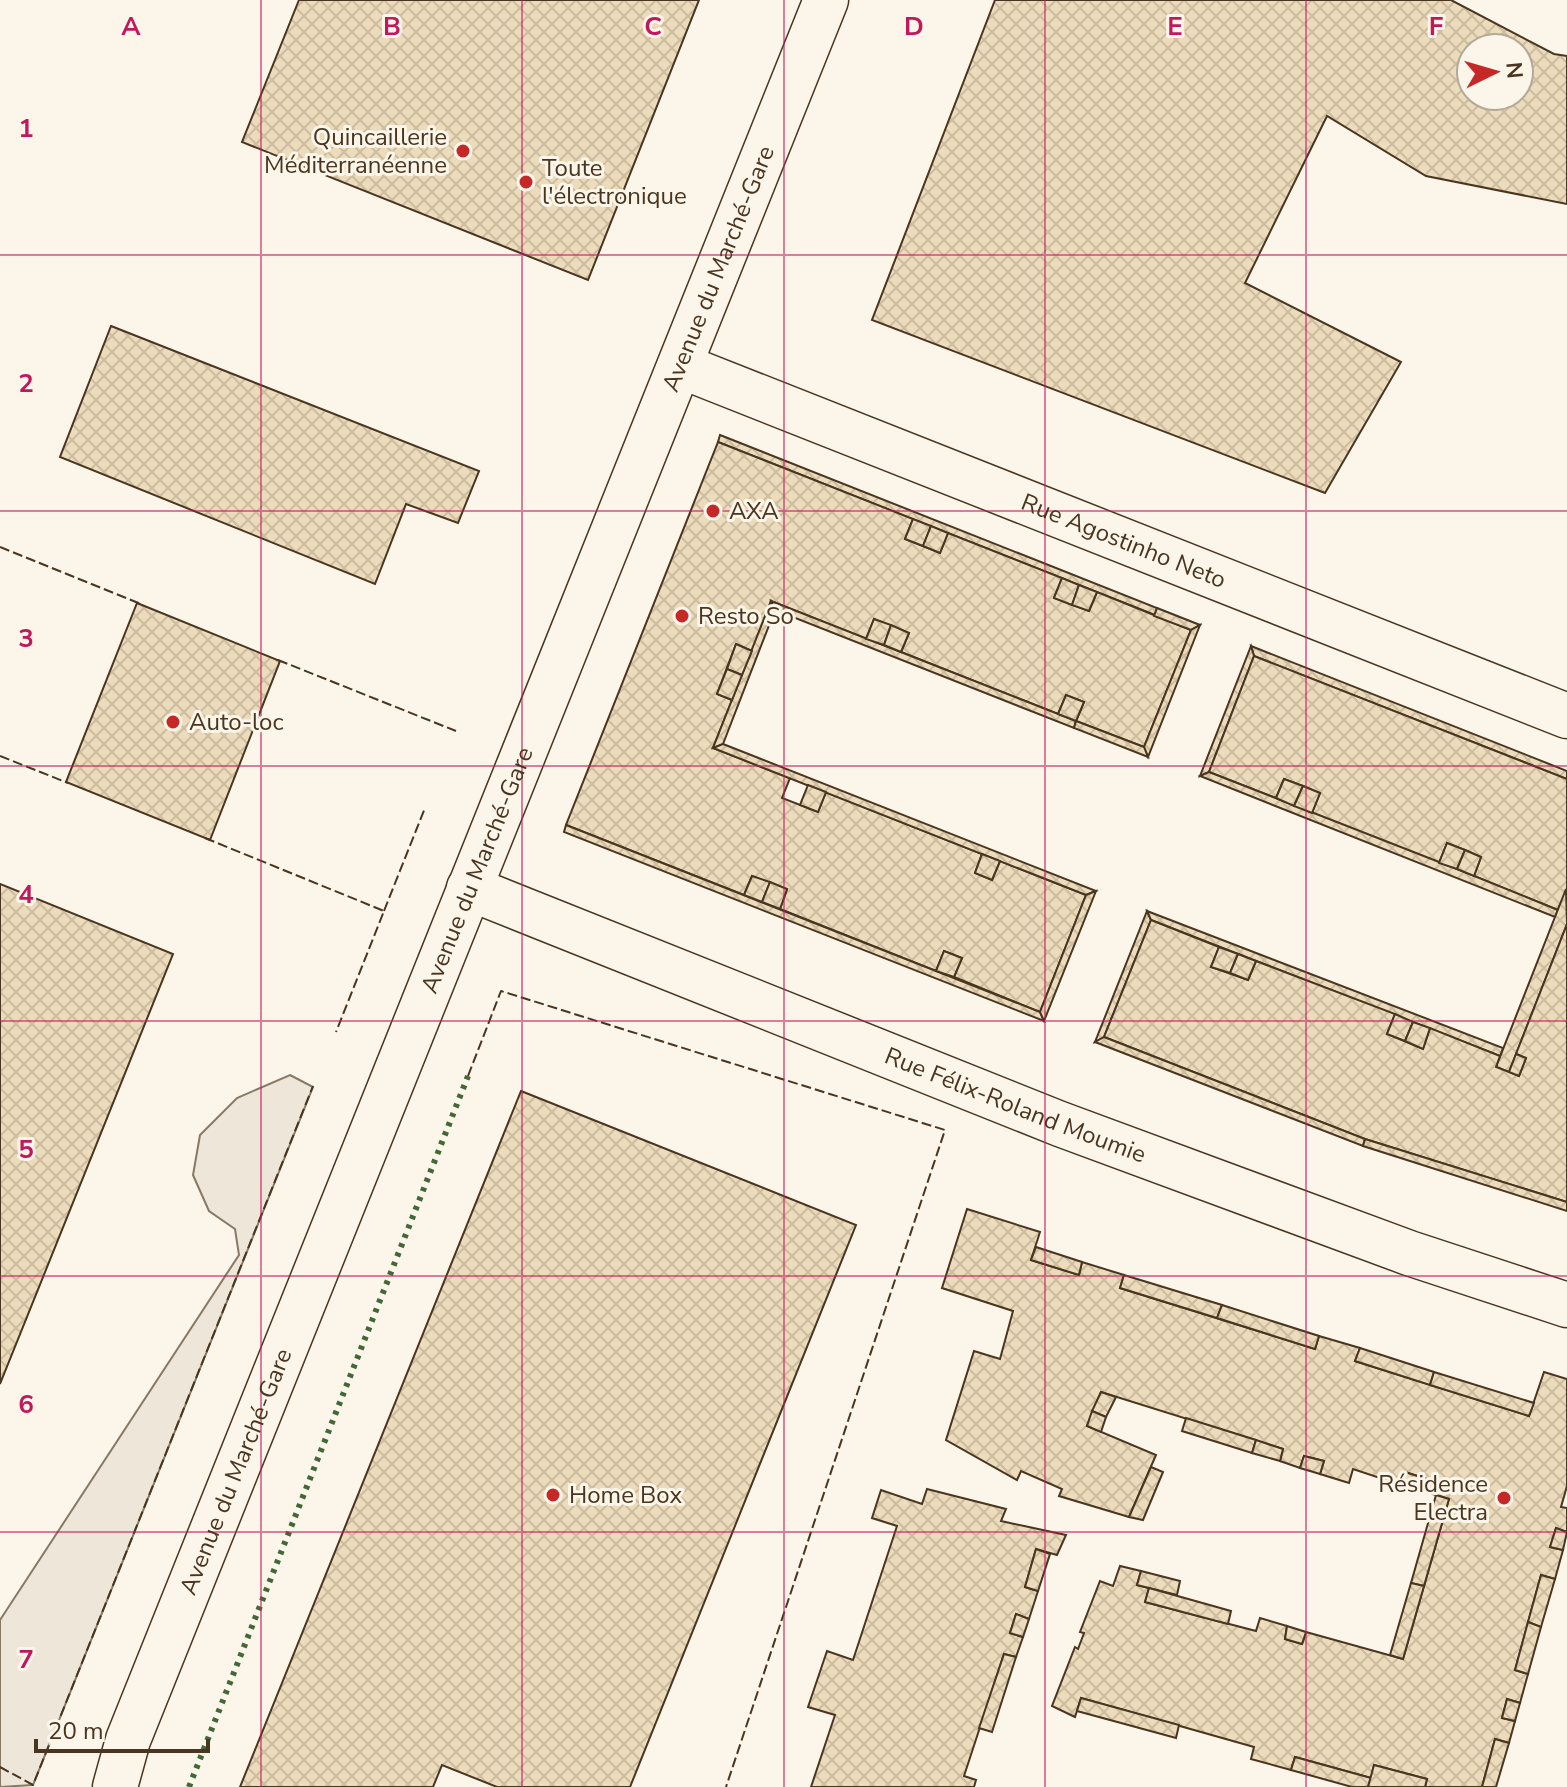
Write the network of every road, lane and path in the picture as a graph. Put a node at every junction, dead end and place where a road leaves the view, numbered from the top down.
1 (826, 0) edge
2 (681, 366) junction
3 (1567, 716) edge
4 (469, 888) junction
5 (1567, 1305) edge
6 (128, 1740) junction
7 (94, 1787) edge
8 (115, 1787) edge

1 - 2 street, Avenue du Marché-Gare
2 - 3 street, Rue Agostinho Neto
2 - 4 street, Avenue du Marché-Gare
4 - 5 street, Rue Félix-Roland Moumie
4 - 6 street, Avenue du Marché-Gare
6 - 7 street, Avenue du Marché-Gare
6 - 8 street, Avenue du Marché-Gare

